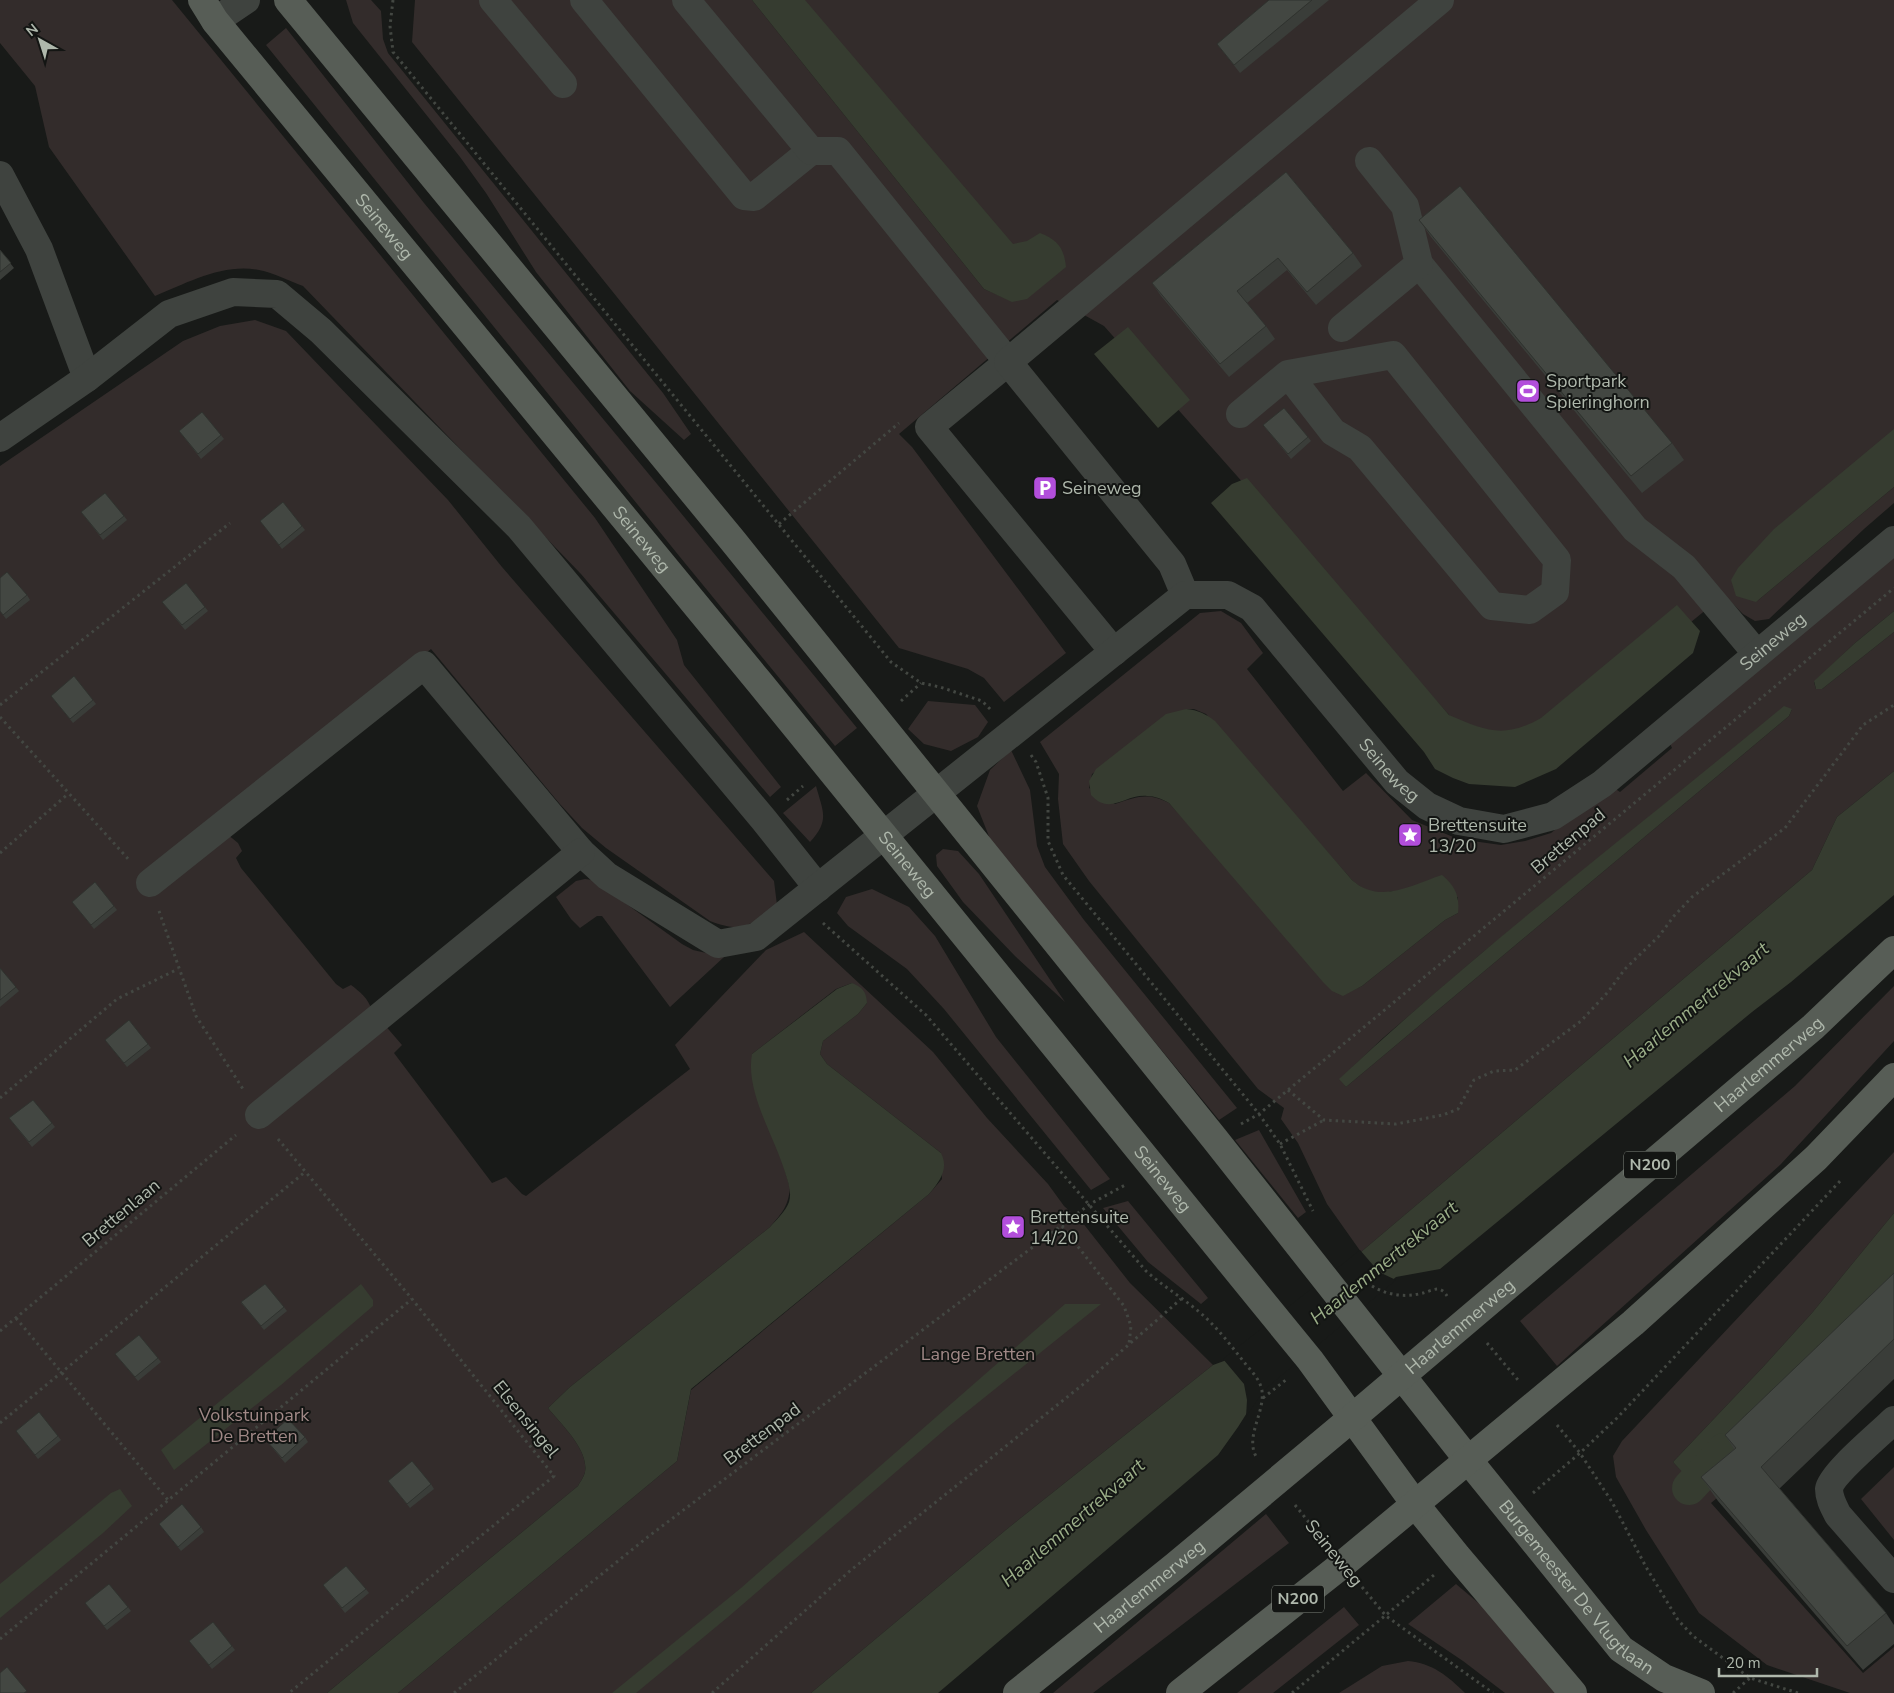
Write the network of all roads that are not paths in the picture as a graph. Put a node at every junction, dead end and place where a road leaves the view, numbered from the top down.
1 (246, 0) edge
2 (288, 0) edge
3 (493, 0) edge
4 (584, 0) edge
5 (686, 0) edge
6 (1440, 0) edge
7 (208, 10) edge
8 (563, 84) dead end
9 (811, 150) junction
10 (1369, 161) dead end
11 (0, 175) edge
12 (1420, 264) junction
13 (1342, 328) dead end
14 (1008, 362) junction
15 (1288, 374) junction
16 (87, 378) junction
17 (1240, 414) dead end
18 (0, 438) edge
19 (1894, 540) edge
20 (1185, 595) junction
21 (1114, 652) junction
22 (1757, 654) junction
23 (936, 793) junction
24 (884, 836) junction
25 (581, 852) junction
26 (150, 884) road end
27 (818, 888) junction
28 (1894, 950) edge
29 (1894, 1077) edge
30 (259, 1115) road end
31 (1402, 1375) junction
32 (1352, 1418) junction
33 (1894, 1420) edge
34 (1469, 1461) junction
35 (1415, 1504) junction
36 (1894, 1578) edge
37 (1017, 1693) edge
38 (1180, 1693) edge
39 (1573, 1693) edge
40 (1700, 1693) edge

1 - 7 street
2 - 23 main road
3 - 8 street
4 - 9 street
5 - 9 street
6 - 14 street
7 - 24 main road, Seineweg
9 - 14 street
10 - 12 street
11 - 16 street
12 - 13 street
12 - 22 street
14 - 20 street
14 - 21 street
15 - 15 street
15 - 17 street
16 - 18 street
16 - 27 street
19 - 22 street, Seineweg
20 - 21 street
20 - 22 street, Seineweg
21 - 23 street
23 - 24 street
23 - 31 main road
24 - 27 street
24 - 32 main road, Seineweg
25 - 26 street
25 - 27 street
25 - 30 street
28 - 31 main road, Haarlemmerweg / N200
29 - 34 main road, N200
31 - 32 main road, Haarlemmerweg / N200
31 - 34 main road
32 - 35 main road, Seineweg
32 - 37 main road, Haarlemmerweg / N200
33 - 36 street
34 - 35 main road, N200
34 - 40 main road, Burgemeester De Vlugtlaan
35 - 38 main road, N200
35 - 39 main road

